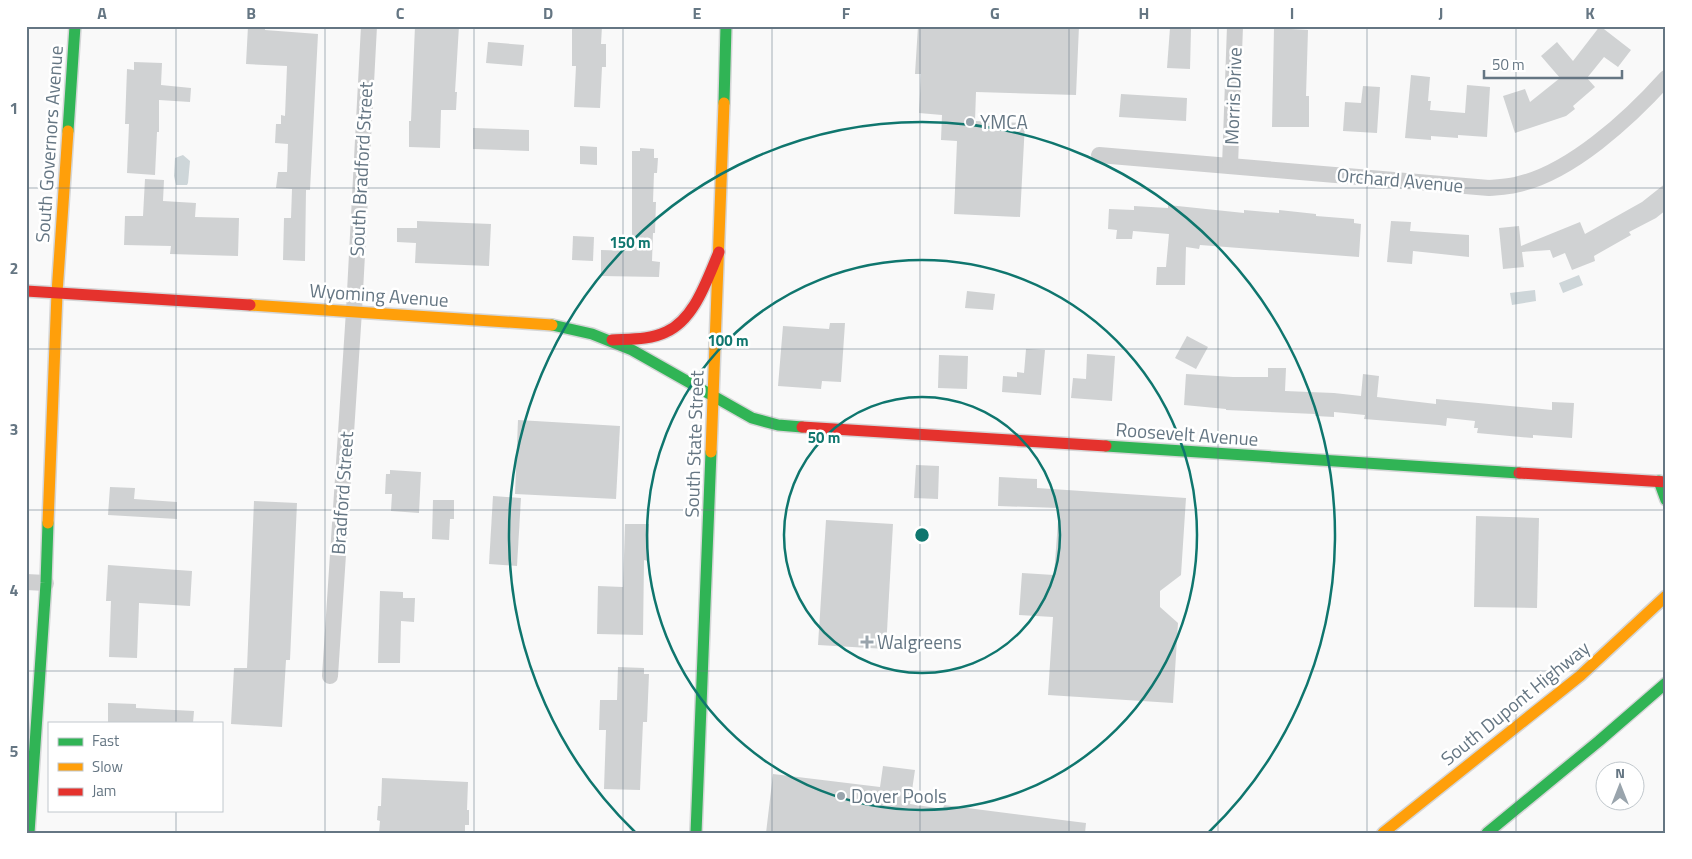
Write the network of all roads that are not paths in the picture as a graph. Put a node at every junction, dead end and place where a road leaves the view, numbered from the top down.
1 (74, 26) edge
2 (369, 26) edge
3 (726, 26) edge
4 (1236, 26) edge
5 (1666, 78) edge
6 (1099, 155) dead end
7 (1230, 166) junction
8 (719, 252) junction
9 (26, 291) edge
10 (57, 293) junction
11 (354, 311) junction
12 (609, 340) junction
13 (713, 394) junction
14 (1662, 481) edge
15 (1666, 500) edge
16 (26, 582) edge
17 (46, 583) junction
18 (1664, 584) dead end
19 (1663, 599) edge
20 (330, 676) dead end
21 (1666, 683) edge
22 (1554, 696) junction
23 (1520, 739) dead end
24 (29, 833) edge
25 (696, 833) edge
26 (1383, 833) edge
27 (1487, 833) edge

1 - 10 main road, South Governors Avenue
2 - 11 street, South Bradford Street
3 - 8 main road, South State Street
4 - 7 street, Morris Drive
5 - 7 street, Orchard Avenue
6 - 7 street, Orchard Avenue
8 - 12 main road
8 - 13 main road, South State Street
9 - 10 main road, Wyoming Avenue
10 - 11 main road, Wyoming Avenue
10 - 17 main road, South Governors Avenue
11 - 12 main road, Wyoming Avenue
11 - 20 street, Bradford Street
12 - 13 main road, Wyoming Avenue
13 - 14 main road, Roosevelt Avenue
13 - 25 main road, South State Street
14 - 15 main road
16 - 17 street
17 - 24 main road, South Governors Avenue
18 - 19 main road
19 - 22 main road, South Dupont Highway
21 - 27 main road
22 - 23 main road
22 - 26 main road, South Dupont Highway

